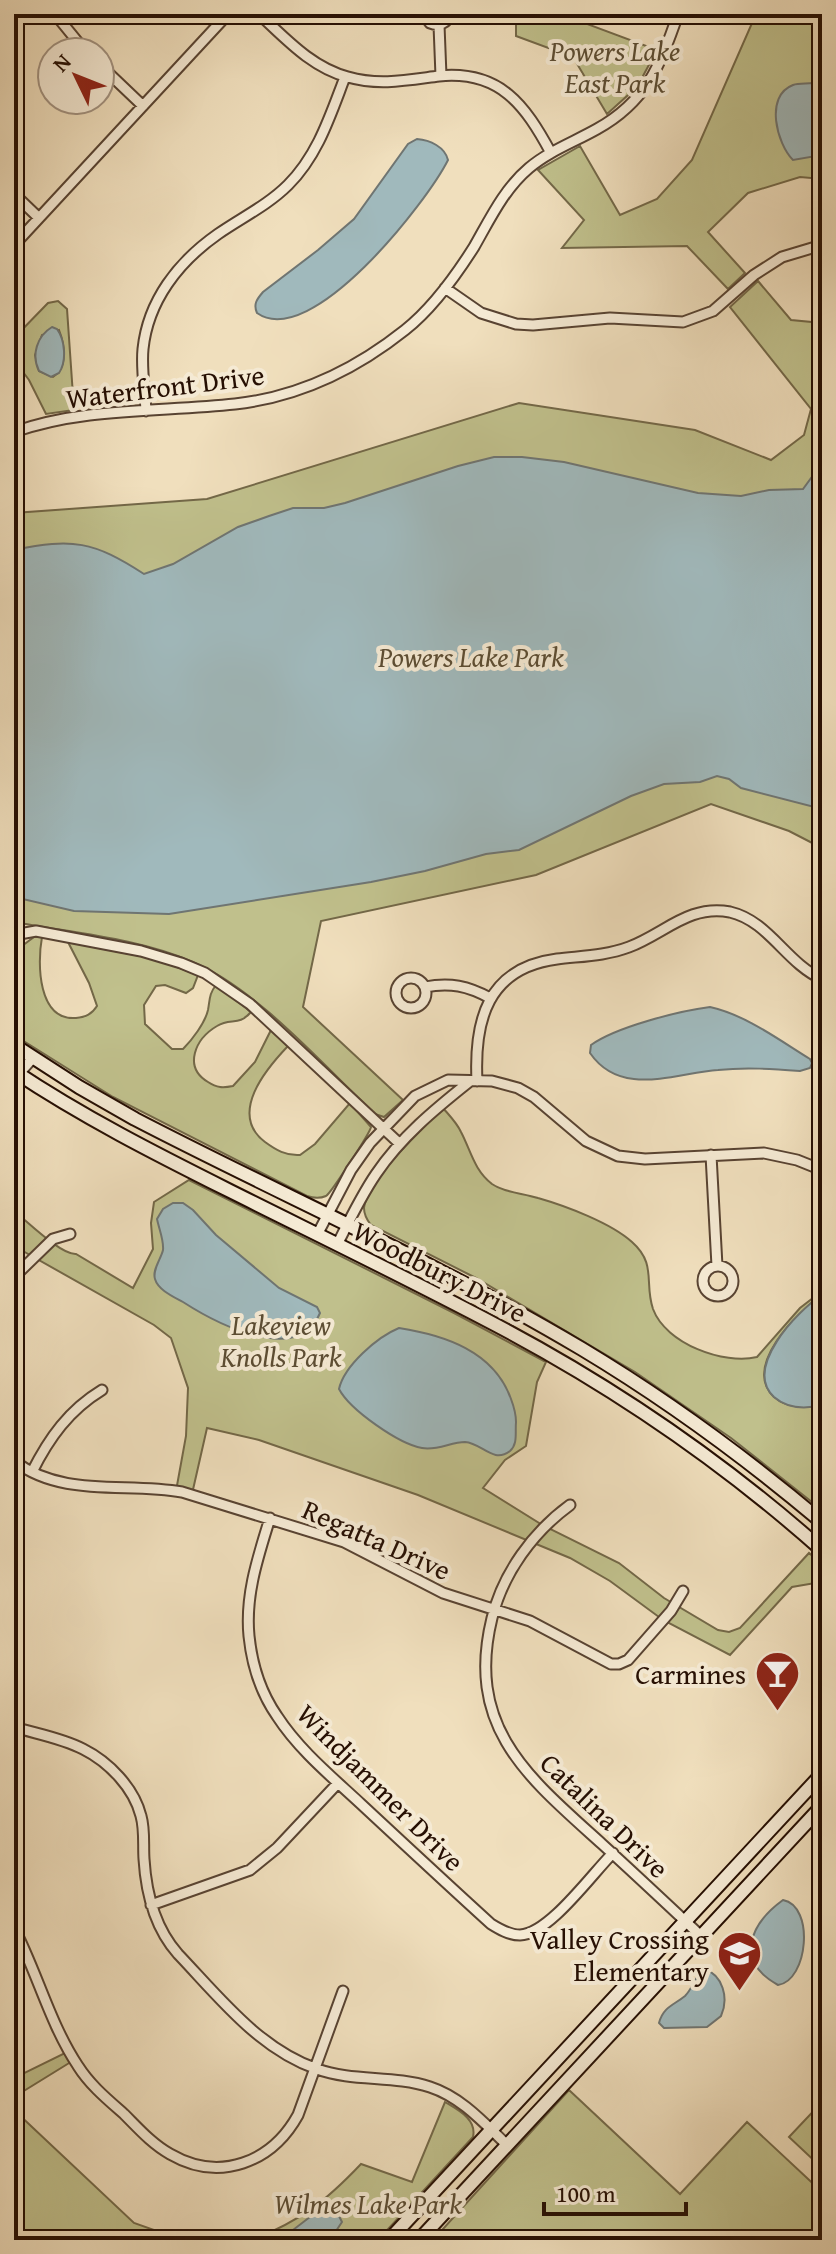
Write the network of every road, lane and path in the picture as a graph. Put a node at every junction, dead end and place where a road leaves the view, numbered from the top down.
1 (55, 14) edge
2 (228, 14) edge
3 (259, 14) edge
4 (423, 14) edge
5 (451, 14) edge
6 (678, 14) edge
7 (439, 25) junction
8 (73, 36) edge
9 (441, 76) junction
10 (345, 77) junction
11 (116, 80) edge
12 (143, 106) junction
13 (551, 153) junction
14 (14, 194) edge
15 (39, 218) junction
16 (14, 245) edge
17 (822, 245) edge
18 (445, 288) junction
19 (146, 411) junction
20 (14, 432) edge
21 (14, 935) edge
22 (822, 979) edge
23 (425, 987) dead end
24 (490, 998) junction
25 (14, 1045) edge
26 (33, 1058) junction
27 (16, 1074) edge
28 (473, 1082) junction
29 (383, 1128) junction
30 (400, 1144) junction
31 (711, 1155) junction
32 (822, 1170) edge
33 (327, 1216) junction
34 (347, 1226) junction
35 (70, 1234) dead end
36 (317, 1235) junction
37 (337, 1245) junction
38 (717, 1266) dead end
39 (14, 1277) edge
40 (102, 1390) dead end
41 (14, 1461) edge
42 (32, 1472) junction
43 (570, 1505) dead end
44 (270, 1518) junction
45 (822, 1522) edge
46 (822, 1550) edge
47 (683, 1591) dead end
48 (494, 1609) junction
49 (14, 1727) edge
50 (822, 1774) edge
51 (338, 1783) junction
52 (822, 1806) edge
53 (613, 1853) junction
54 (151, 1905) junction
55 (685, 1921) junction
56 (14, 1928) edge
57 (701, 1936) junction
58 (343, 1991) dead end
59 (316, 2069) junction
60 (491, 2130) junction
61 (507, 2145) junction
62 (389, 2240) edge
63 (419, 2240) edge

1 - 8 street
2 - 12 street
3 - 10 street
4 - 7 street
5 - 7 street
6 - 13 street, Waterfront Drive
7 - 9 street
9 - 10 street
9 - 13 street
10 - 19 street
11 - 12 street
12 - 15 street
13 - 18 street, Waterfront Drive
14 - 15 street
15 - 16 street
17 - 18 street
18 - 19 street, Waterfront Drive
19 - 20 street, Waterfront Drive
21 - 29 street
22 - 24 street
23 - 24 street
24 - 28 street
25 - 26 main road, Woodbury Drive
26 - 27 street
26 - 33 main road, Woodbury Drive
27 - 36 main road, Woodbury Drive
28 - 29 street
28 - 30 street
28 - 31 street
29 - 30 street
29 - 33 street
30 - 34 street
31 - 32 street
31 - 38 street
33 - 34 main road, Woodbury Drive
33 - 36 street
34 - 37 street
34 - 45 main road, Woodbury Drive
35 - 39 street
36 - 37 main road, Woodbury Drive
37 - 46 main road, Woodbury Drive
40 - 42 street
41 - 42 street, Regatta Drive
42 - 44 street, Regatta Drive
43 - 48 street, Catalina Drive
44 - 48 street, Regatta Drive
44 - 51 street, Windjammer Drive
47 - 48 street, Regatta Drive
48 - 53 street, Catalina Drive
49 - 54 street
50 - 55 main road
51 - 53 street, Windjammer Drive
51 - 54 street
52 - 57 main road
53 - 55 street, Catalina Drive
54 - 59 street
55 - 57 street, Catalina Drive
55 - 60 main road
56 - 59 street
57 - 61 main road
58 - 59 street
59 - 60 street
60 - 61 street
60 - 62 main road
61 - 63 main road

